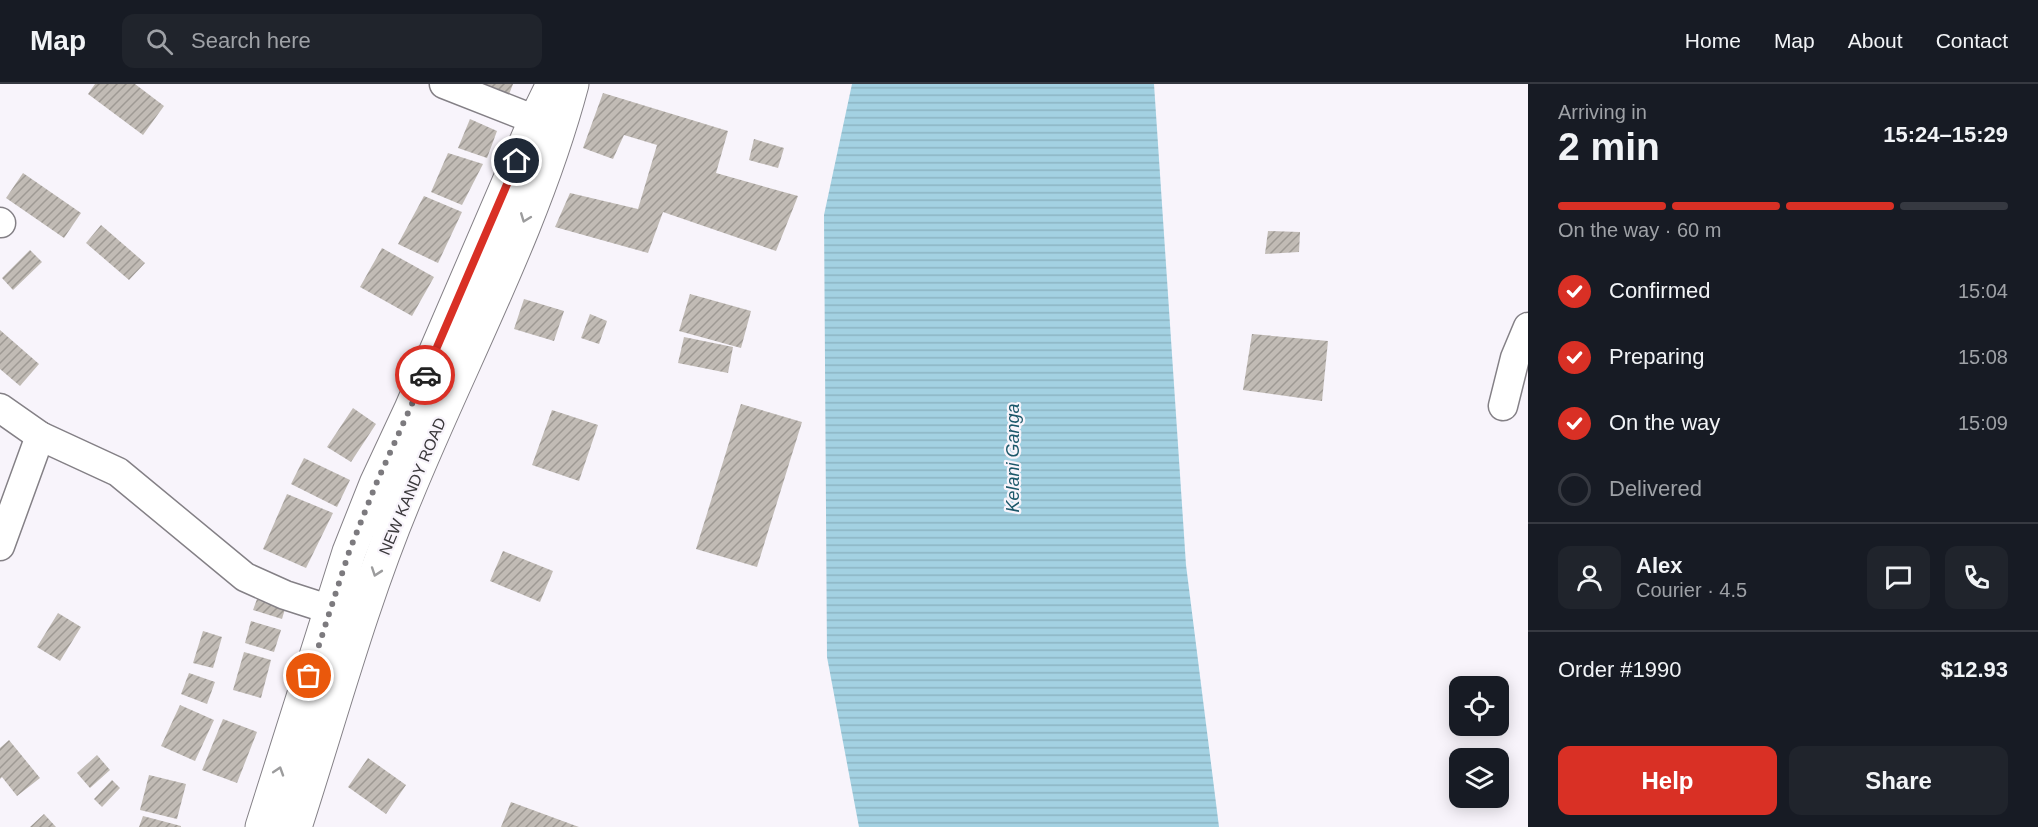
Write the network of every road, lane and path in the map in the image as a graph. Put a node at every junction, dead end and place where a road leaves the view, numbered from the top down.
1 (444, 84) edge
2 (553, 84) edge
3 (572, 84) edge
4 (547, 125) junction
5 (1528, 327) edge
6 (1503, 406) dead end
7 (0, 408) edge
8 (40, 436) junction
9 (0, 546) edge
10 (329, 609) junction
11 (360, 619) junction
12 (261, 827) edge
13 (296, 827) edge

1 - 4 street
2 - 4 main road, NEW KANDY ROAD
3 - 4 main road, NEW KANDY ROAD
4 - 10 main road, NEW KANDY ROAD
4 -> 11 main road, NEW KANDY ROAD
5 - 6 street
7 - 8 street
8 - 9 street
8 - 10 street
10 - 11 street
12 -> 10 main road, NEW KANDY ROAD
11 - 13 main road, NEW KANDY ROAD

